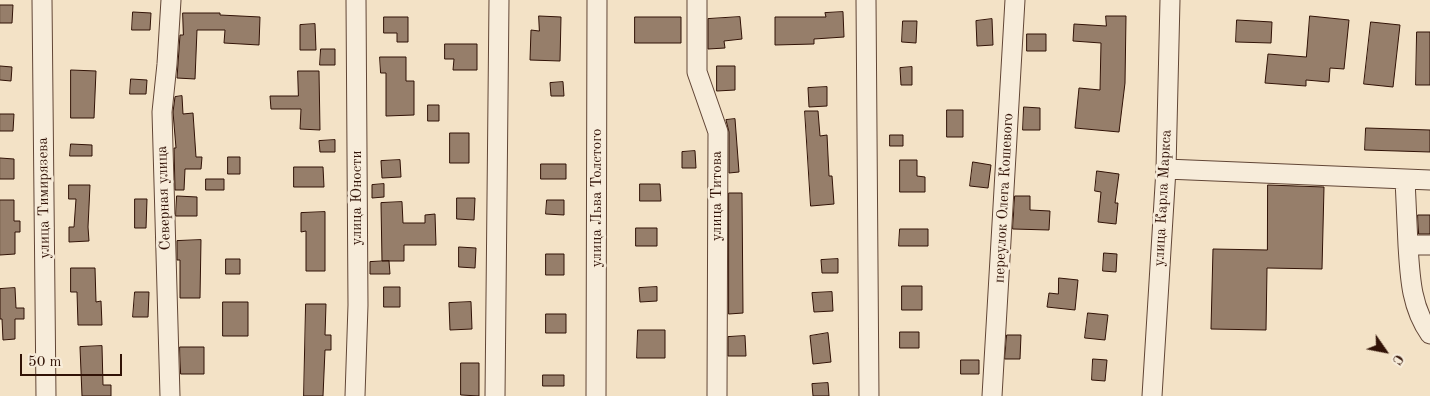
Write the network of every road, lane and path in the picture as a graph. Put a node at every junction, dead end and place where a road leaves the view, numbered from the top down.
1 (42, 0) edge
2 (171, 0) edge
3 (356, 0) edge
4 (498, 0) edge
5 (597, 0) edge
6 (697, 0) edge
7 (866, 0) edge
8 (1015, 0) edge
9 (1170, 0) edge
10 (1166, 169) junction
11 (1405, 179) junction
12 (1430, 180) edge
13 (1408, 245) junction
14 (1430, 245) edge
15 (1430, 334) edge
16 (46, 396) edge
17 (170, 396) edge
18 (355, 396) edge
19 (495, 396) edge
20 (596, 396) edge
21 (717, 396) edge
22 (870, 396) edge
23 (992, 396) edge
24 (1152, 396) edge

1 - 16 street, улица Тимирязева
2 - 17 street, Северная улица
3 - 18 street, улица Юности
4 - 19 street
5 - 20 street, улица Льва Толстого
6 - 21 street, улица Титова
7 - 22 street
8 - 23 street, переулок Олега Кошевого
9 - 10 street, улица Карла Маркса
10 - 11 street
10 - 24 street, улица Карла Маркса
11 - 12 street
11 - 13 street
13 - 14 street
13 - 15 street

